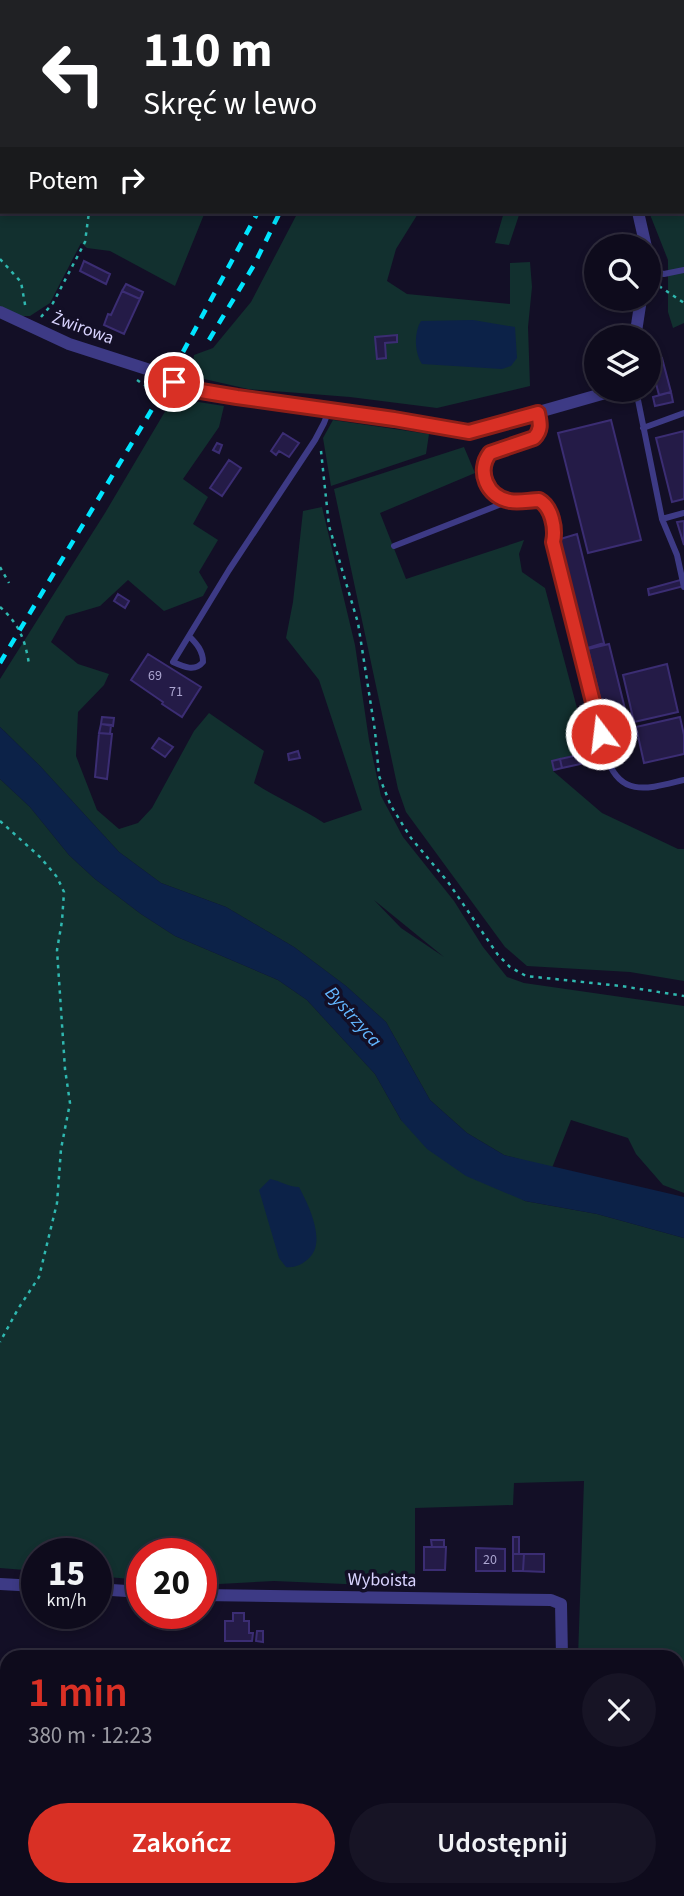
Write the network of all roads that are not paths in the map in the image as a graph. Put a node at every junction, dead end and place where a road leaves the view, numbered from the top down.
1 (638, 214) edge
2 (643, 234) edge
3 (684, 270) edge
4 (661, 273) edge
5 (0, 312) edge
6 (156, 372) tunnel mouth
7 (174, 382) tunnel mouth
8 (584, 399) edge
9 (638, 402) edge
10 (328, 410) junction
11 (684, 412) edge
12 (538, 413) junction
13 (643, 428) junction
14 (509, 501) junction
15 (684, 513) edge
16 (662, 519) junction
17 (394, 546) dead end
18 (684, 587) edge
19 (189, 636) junction
20 (684, 780) edge
21 (0, 1584) edge
22 (21, 1585) edge
23 (217, 1595) edge
24 (562, 1650) edge

1 - 2 street
3 - 4 lane
5 - 6 street, Żwirowa
7 - 10 street
8 - 12 street
9 - 13 lane
10 - 12 street
10 - 19 lane
11 - 13 lane
12 - 14 lane
13 - 16 lane
14 - 17 lane
14 - 20 lane
15 - 16 lane
16 - 18 lane
19 - 19 lane
21 - 22 street
23 - 24 street, Wyboista

